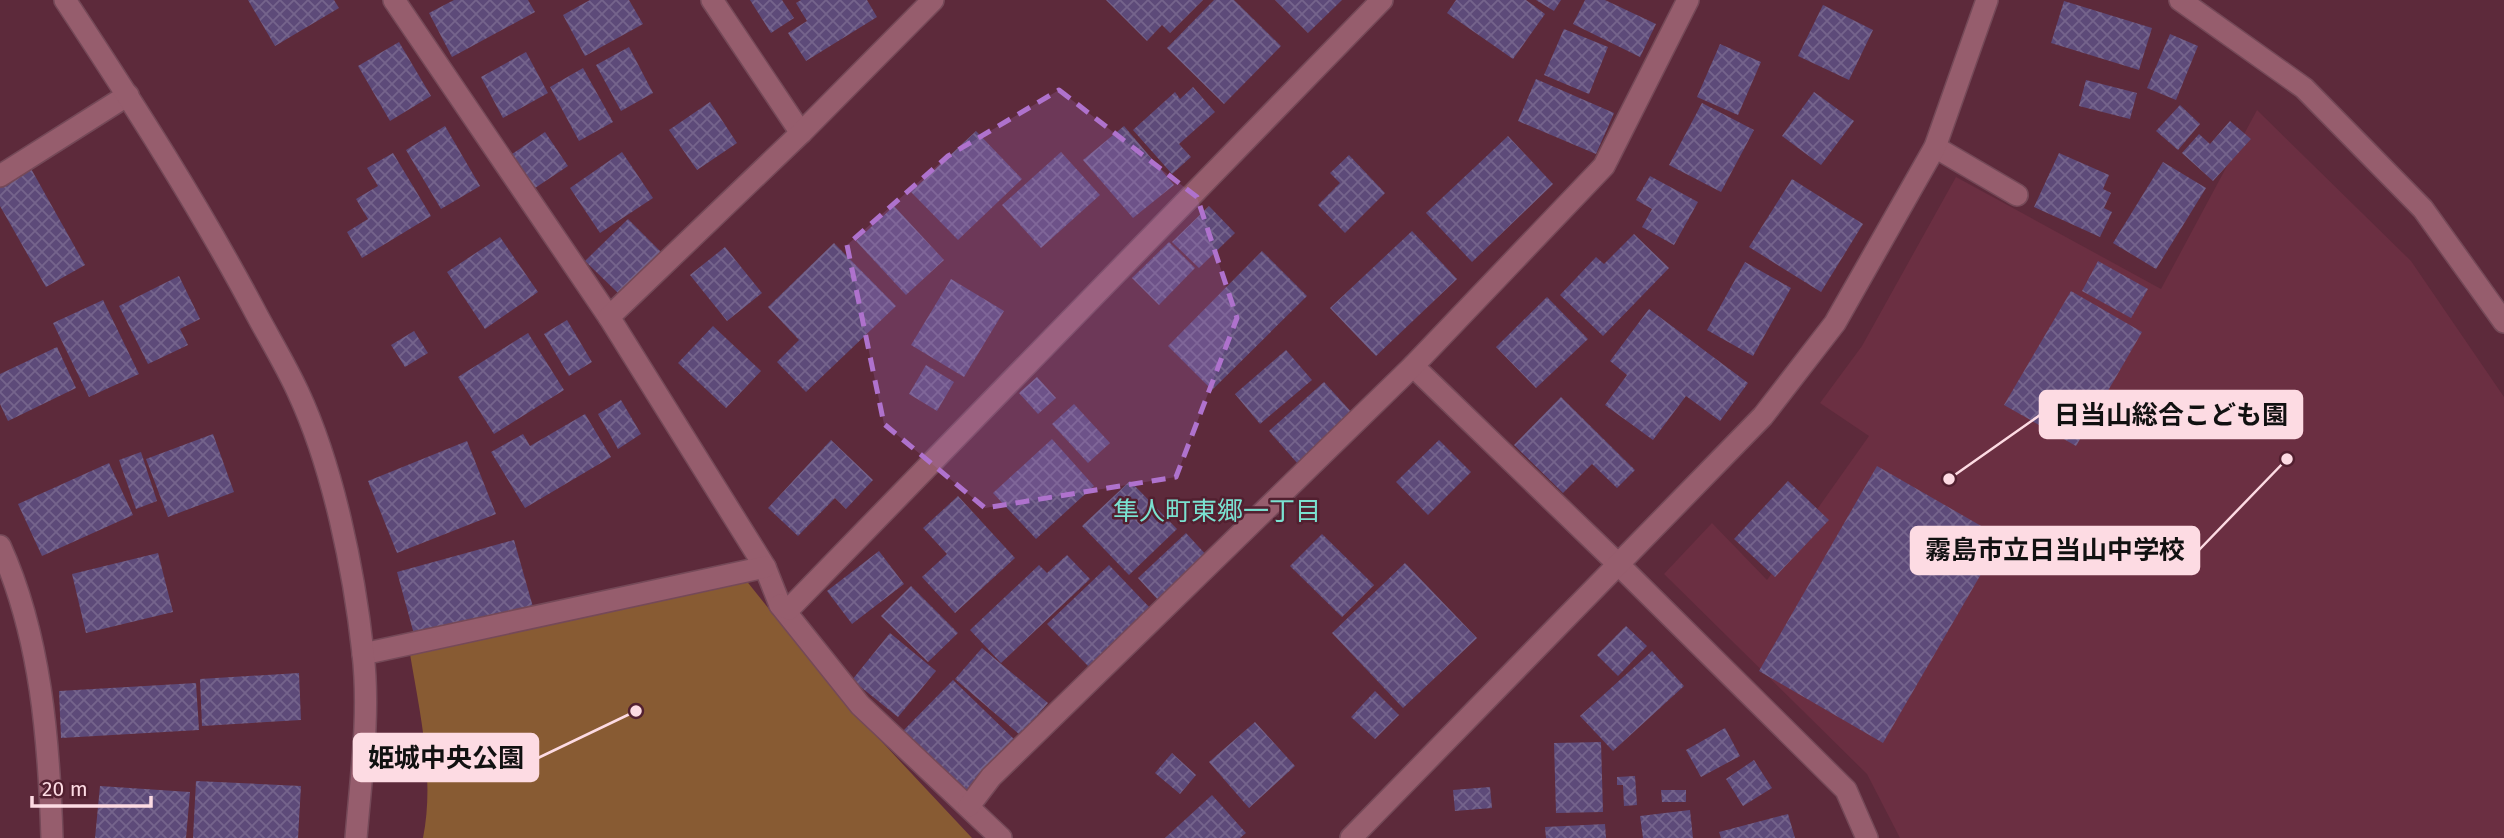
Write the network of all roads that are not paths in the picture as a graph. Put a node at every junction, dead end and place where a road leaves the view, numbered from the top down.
1 (65, 0) edge
2 (394, 0) edge
3 (712, 0) edge
4 (933, 0) edge
5 (1382, 0) edge
6 (1688, 0) edge
7 (1987, 0) edge
8 (2180, 0) edge
9 (128, 95) junction
10 (801, 133) junction
11 (1935, 147) junction
12 (0, 176) edge
13 (2017, 195) dead end
14 (609, 317) junction
15 (2504, 321) edge
16 (1413, 366) junction
17 (0, 546) edge
18 (1618, 564) junction
19 (765, 567) junction
20 (780, 605) junction
21 (363, 654) junction
22 (969, 806) junction
23 (52, 838) edge
24 (356, 838) edge
25 (1000, 838) edge
26 (1351, 838) edge
27 (1867, 838) edge

1 - 9 street
2 - 14 street
3 - 10 street
4 - 10 street
5 - 20 street
6 - 16 street
7 - 11 street
8 - 15 street
9 - 12 street
9 - 21 street
10 - 14 street
11 - 13 street
11 - 18 street
14 - 19 street
16 - 18 street
16 - 22 street
17 - 23 street
18 - 26 street
18 - 27 street
19 - 20 street
19 - 21 street
20 - 22 street
21 - 24 street
22 - 25 street

